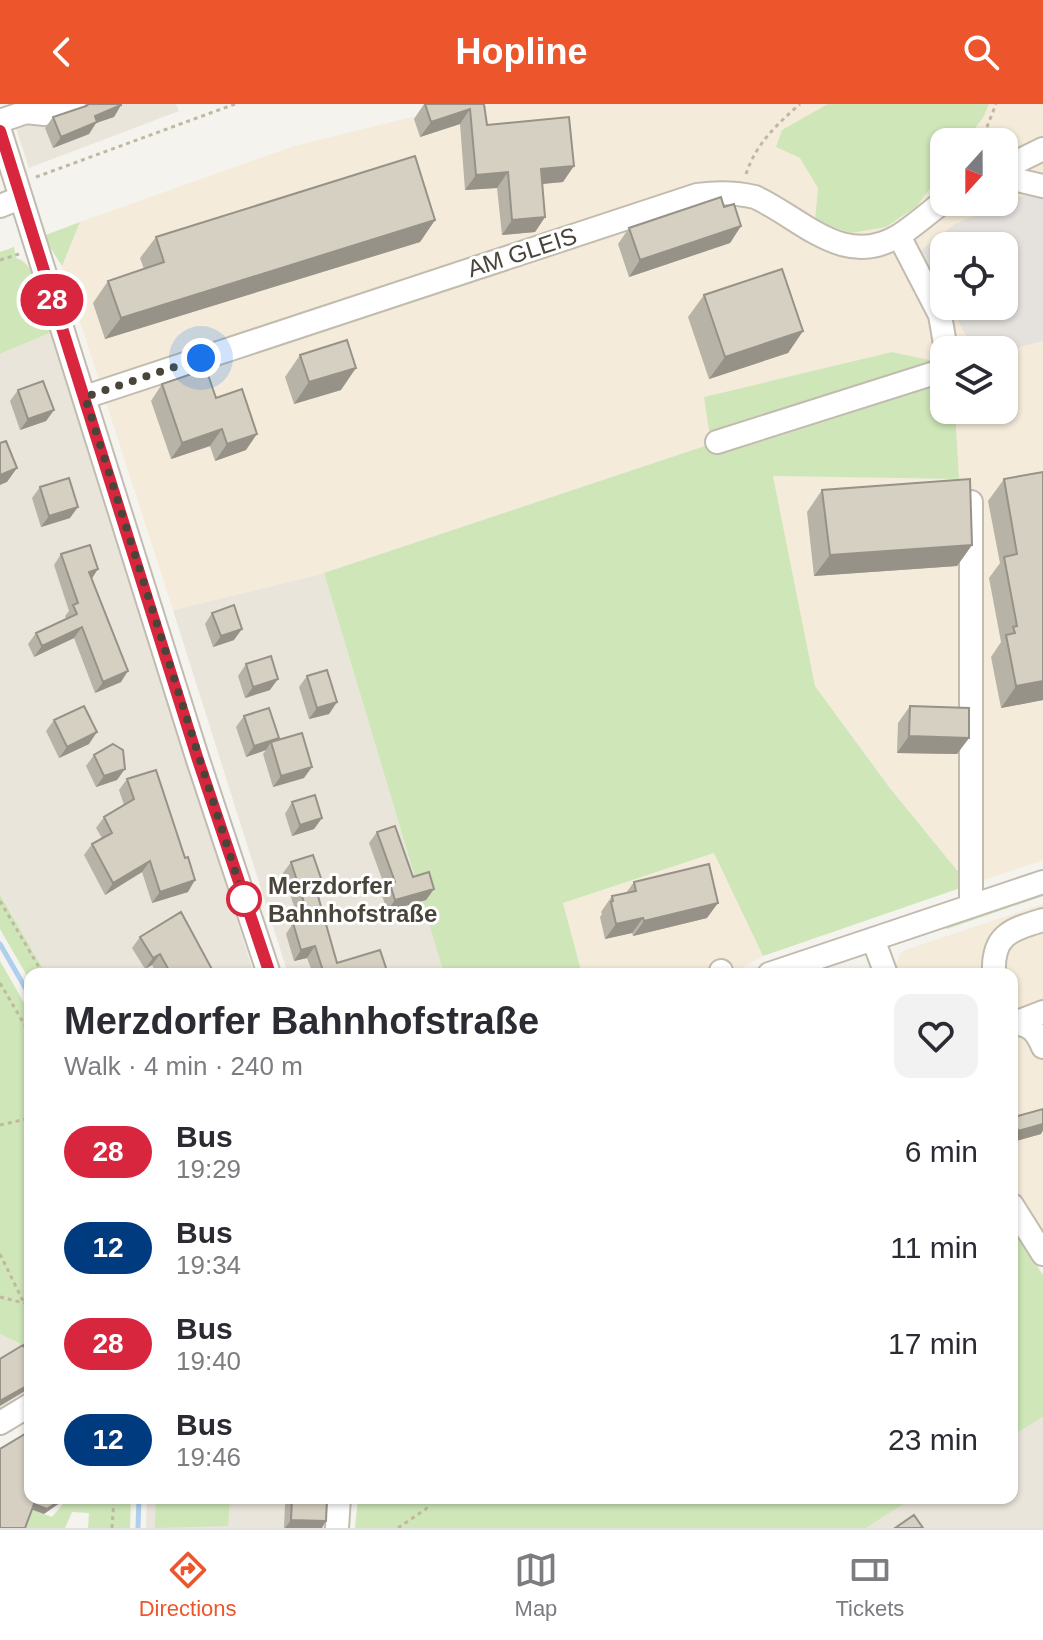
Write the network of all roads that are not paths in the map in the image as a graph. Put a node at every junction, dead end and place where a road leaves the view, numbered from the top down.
1 (74, 104) edge
2 (0, 121) edge
3 (0, 131) edge
4 (1043, 149) edge
5 (1018, 161) edge
6 (1018, 180) edge
7 (1043, 186) edge
8 (12, 196) edge
9 (930, 212) edge
10 (899, 236) junction
11 (944, 336) edge
12 (930, 374) edge
13 (85, 397) junction
14 (717, 442) dead end
15 (971, 502) edge
16 (1043, 882) edge
17 (971, 906) junction
18 (1043, 920) edge
19 (873, 939) junction
20 (267, 968) edge
21 (787, 968) edge
22 (884, 968) edge
23 (994, 968) edge
24 (1043, 1012) edge
25 (1018, 1021) edge
26 (1018, 1024) edge
27 (1043, 1047) edge
28 (1018, 1214) edge
29 (1043, 1254) edge
30 (24, 1409) edge
31 (0, 1423) edge
32 (339, 1504) edge
33 (337, 1528) edge

1 - 2 street
3 - 8 street
4 - 5 street
6 - 7 street
8 - 13 street
9 - 10 street, AM GLEIS
10 - 11 street
10 - 13 street, AM GLEIS
12 - 14 street
13 - 20 street
15 - 17 street
16 - 17 street
17 - 19 street
18 - 23 street
19 - 21 street
19 - 22 street
24 - 25 street
26 - 27 street
28 - 29 street
30 - 31 street
32 - 33 street

